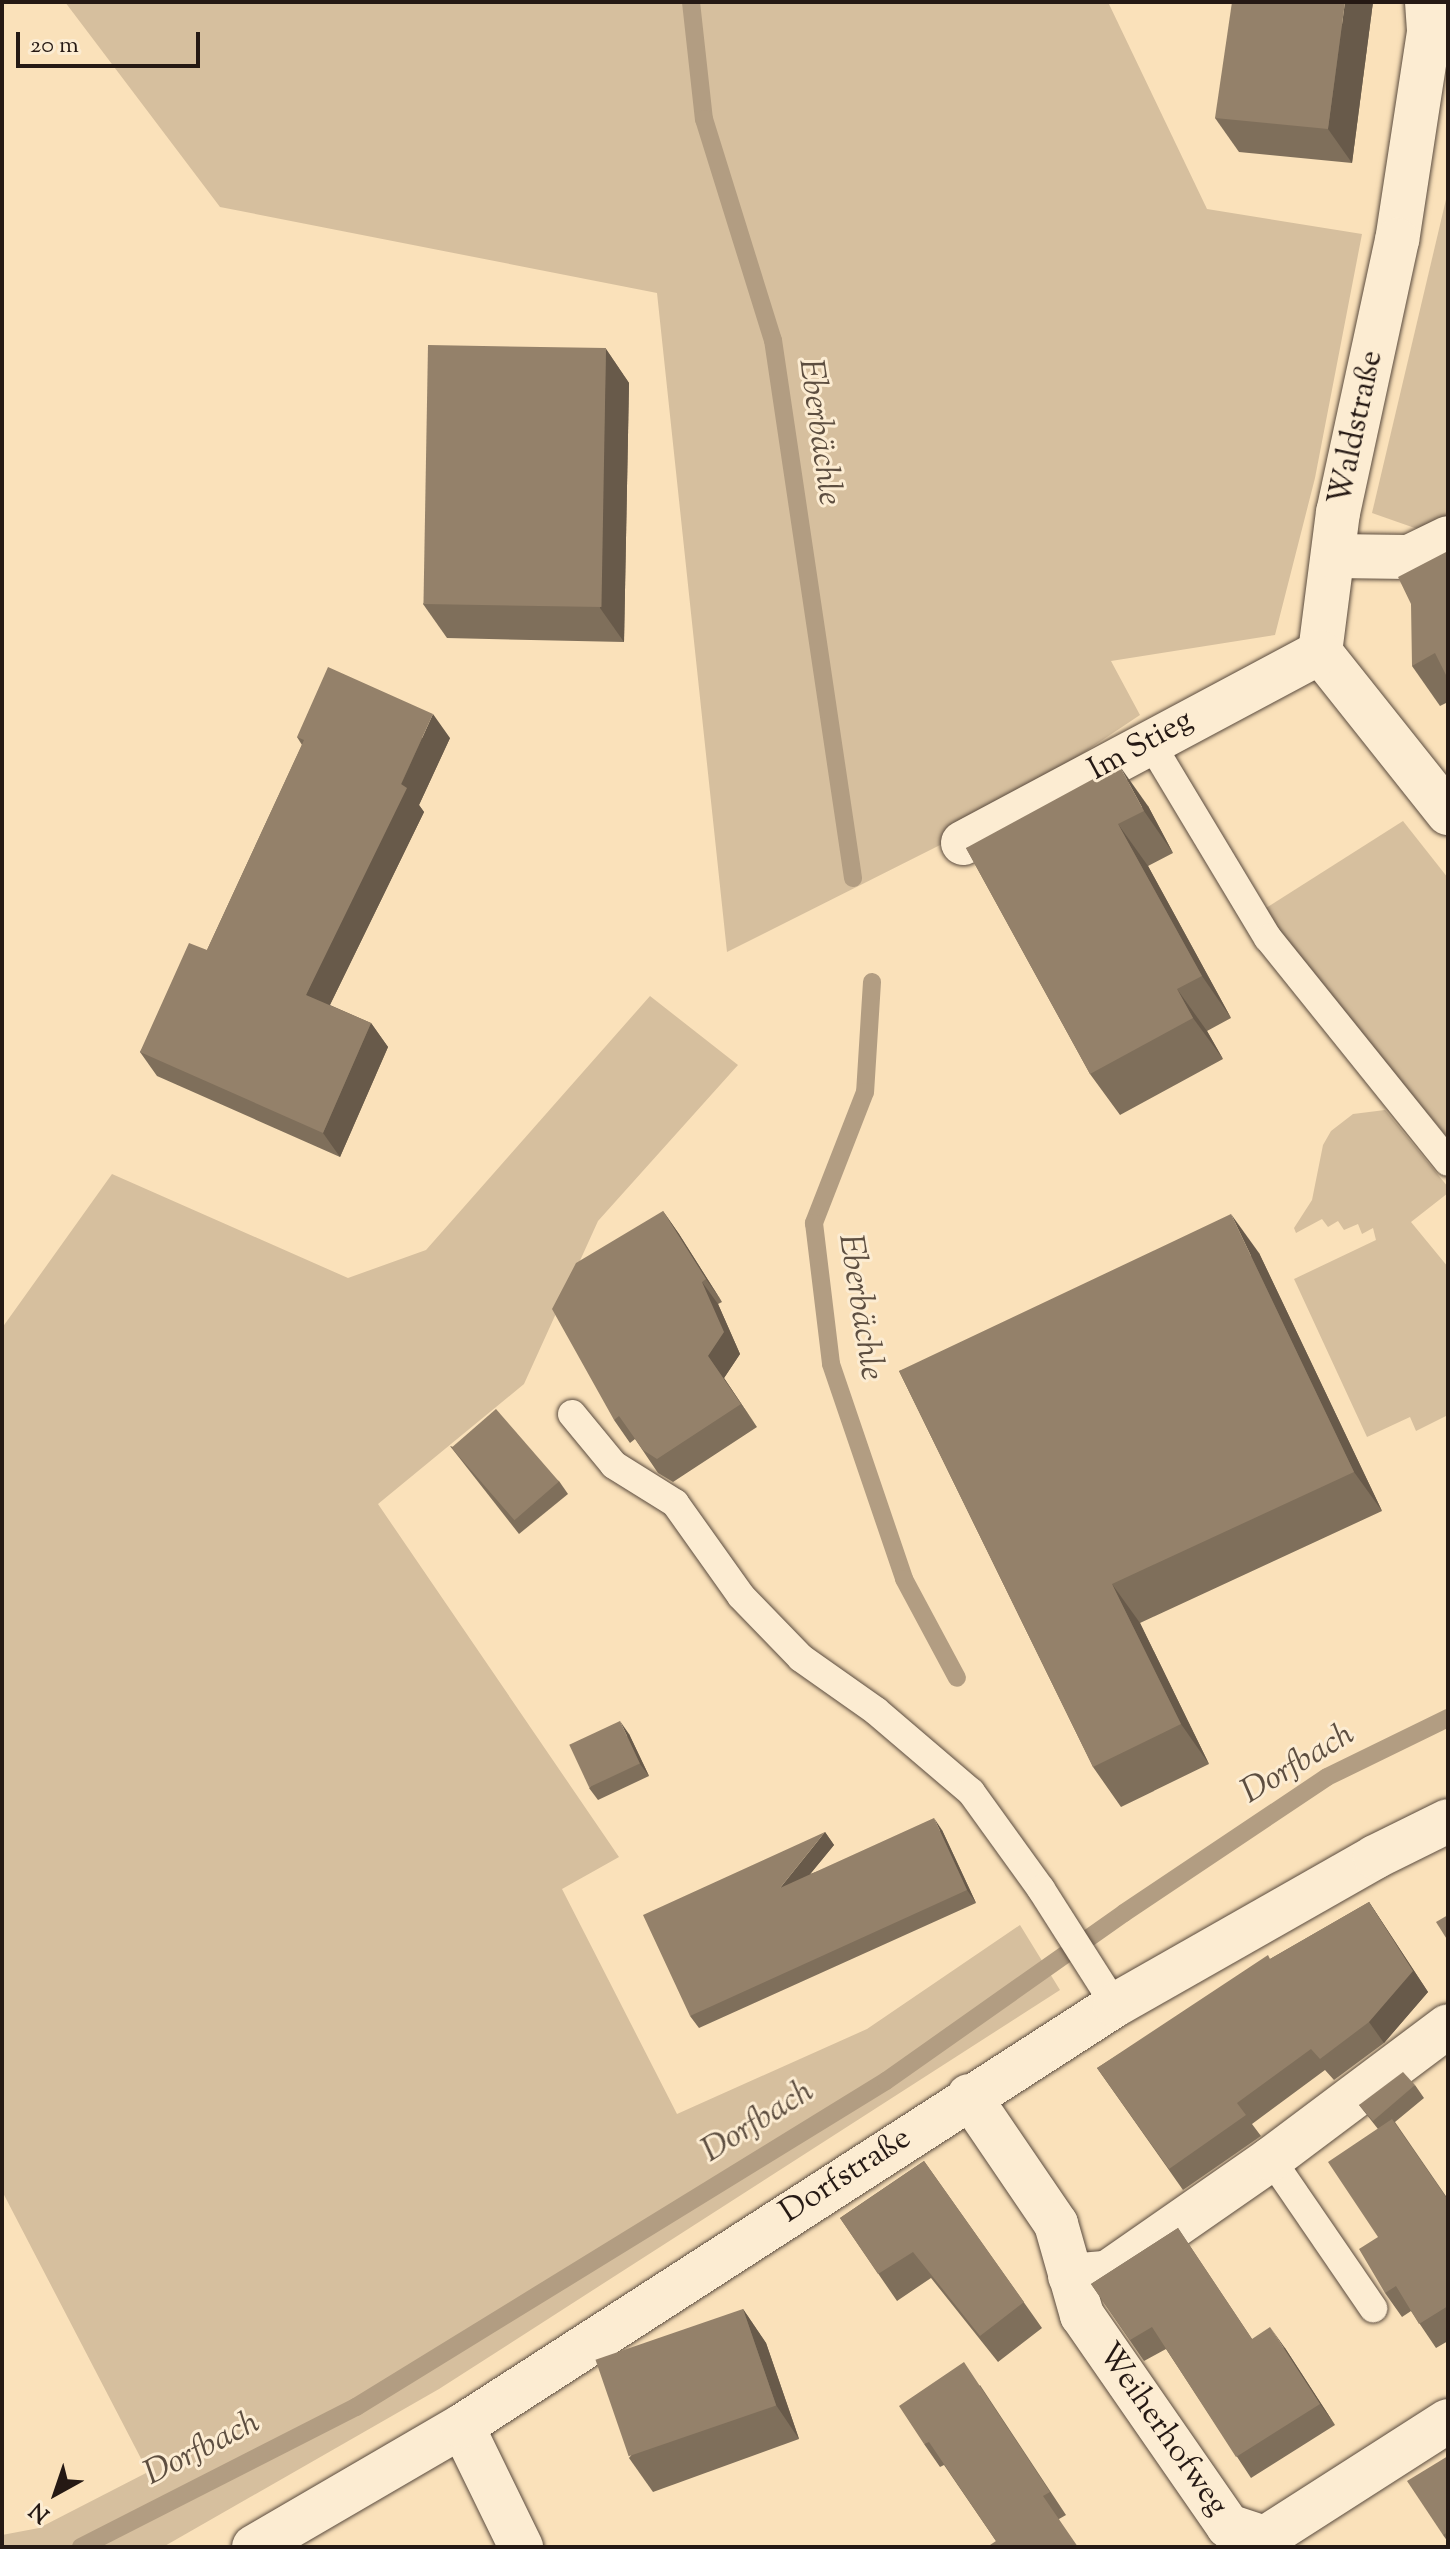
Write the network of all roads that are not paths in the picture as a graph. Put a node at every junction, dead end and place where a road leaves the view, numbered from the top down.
1 (1427, 2) edge
2 (1448, 538) edge
3 (1333, 556) junction
4 (1320, 652) junction
5 (1150, 742) junction
6 (1448, 813) edge
7 (963, 843) dead end
8 (1448, 1162) edge
9 (572, 1414) dead end
10 (1448, 1821) edge
11 (1115, 2005) junction
12 (1448, 2026) edge
13 (969, 2096) junction
14 (1271, 2159) junction
15 (1070, 2276) junction
16 (1373, 2308) edge
17 (1448, 2421) edge
18 (462, 2426) junction
19 (254, 2547) edge
20 (521, 2547) edge

1 - 3 street, Waldstraße
2 - 3 street
3 - 4 street, Waldstraße
4 - 5 street, Im Stieg
4 - 6 street
5 - 7 street, Im Stieg
5 - 8 lane
9 - 11 lane
10 - 11 street, Dorfstraße
11 - 13 street, Dorfstraße
12 - 14 street
13 - 15 street, Weiherhofweg
13 - 18 street, Dorfstraße
14 - 15 street
14 - 16 lane
15 - 17 street, Weiherhofweg
18 - 19 street, Dorfstraße
18 - 20 street

